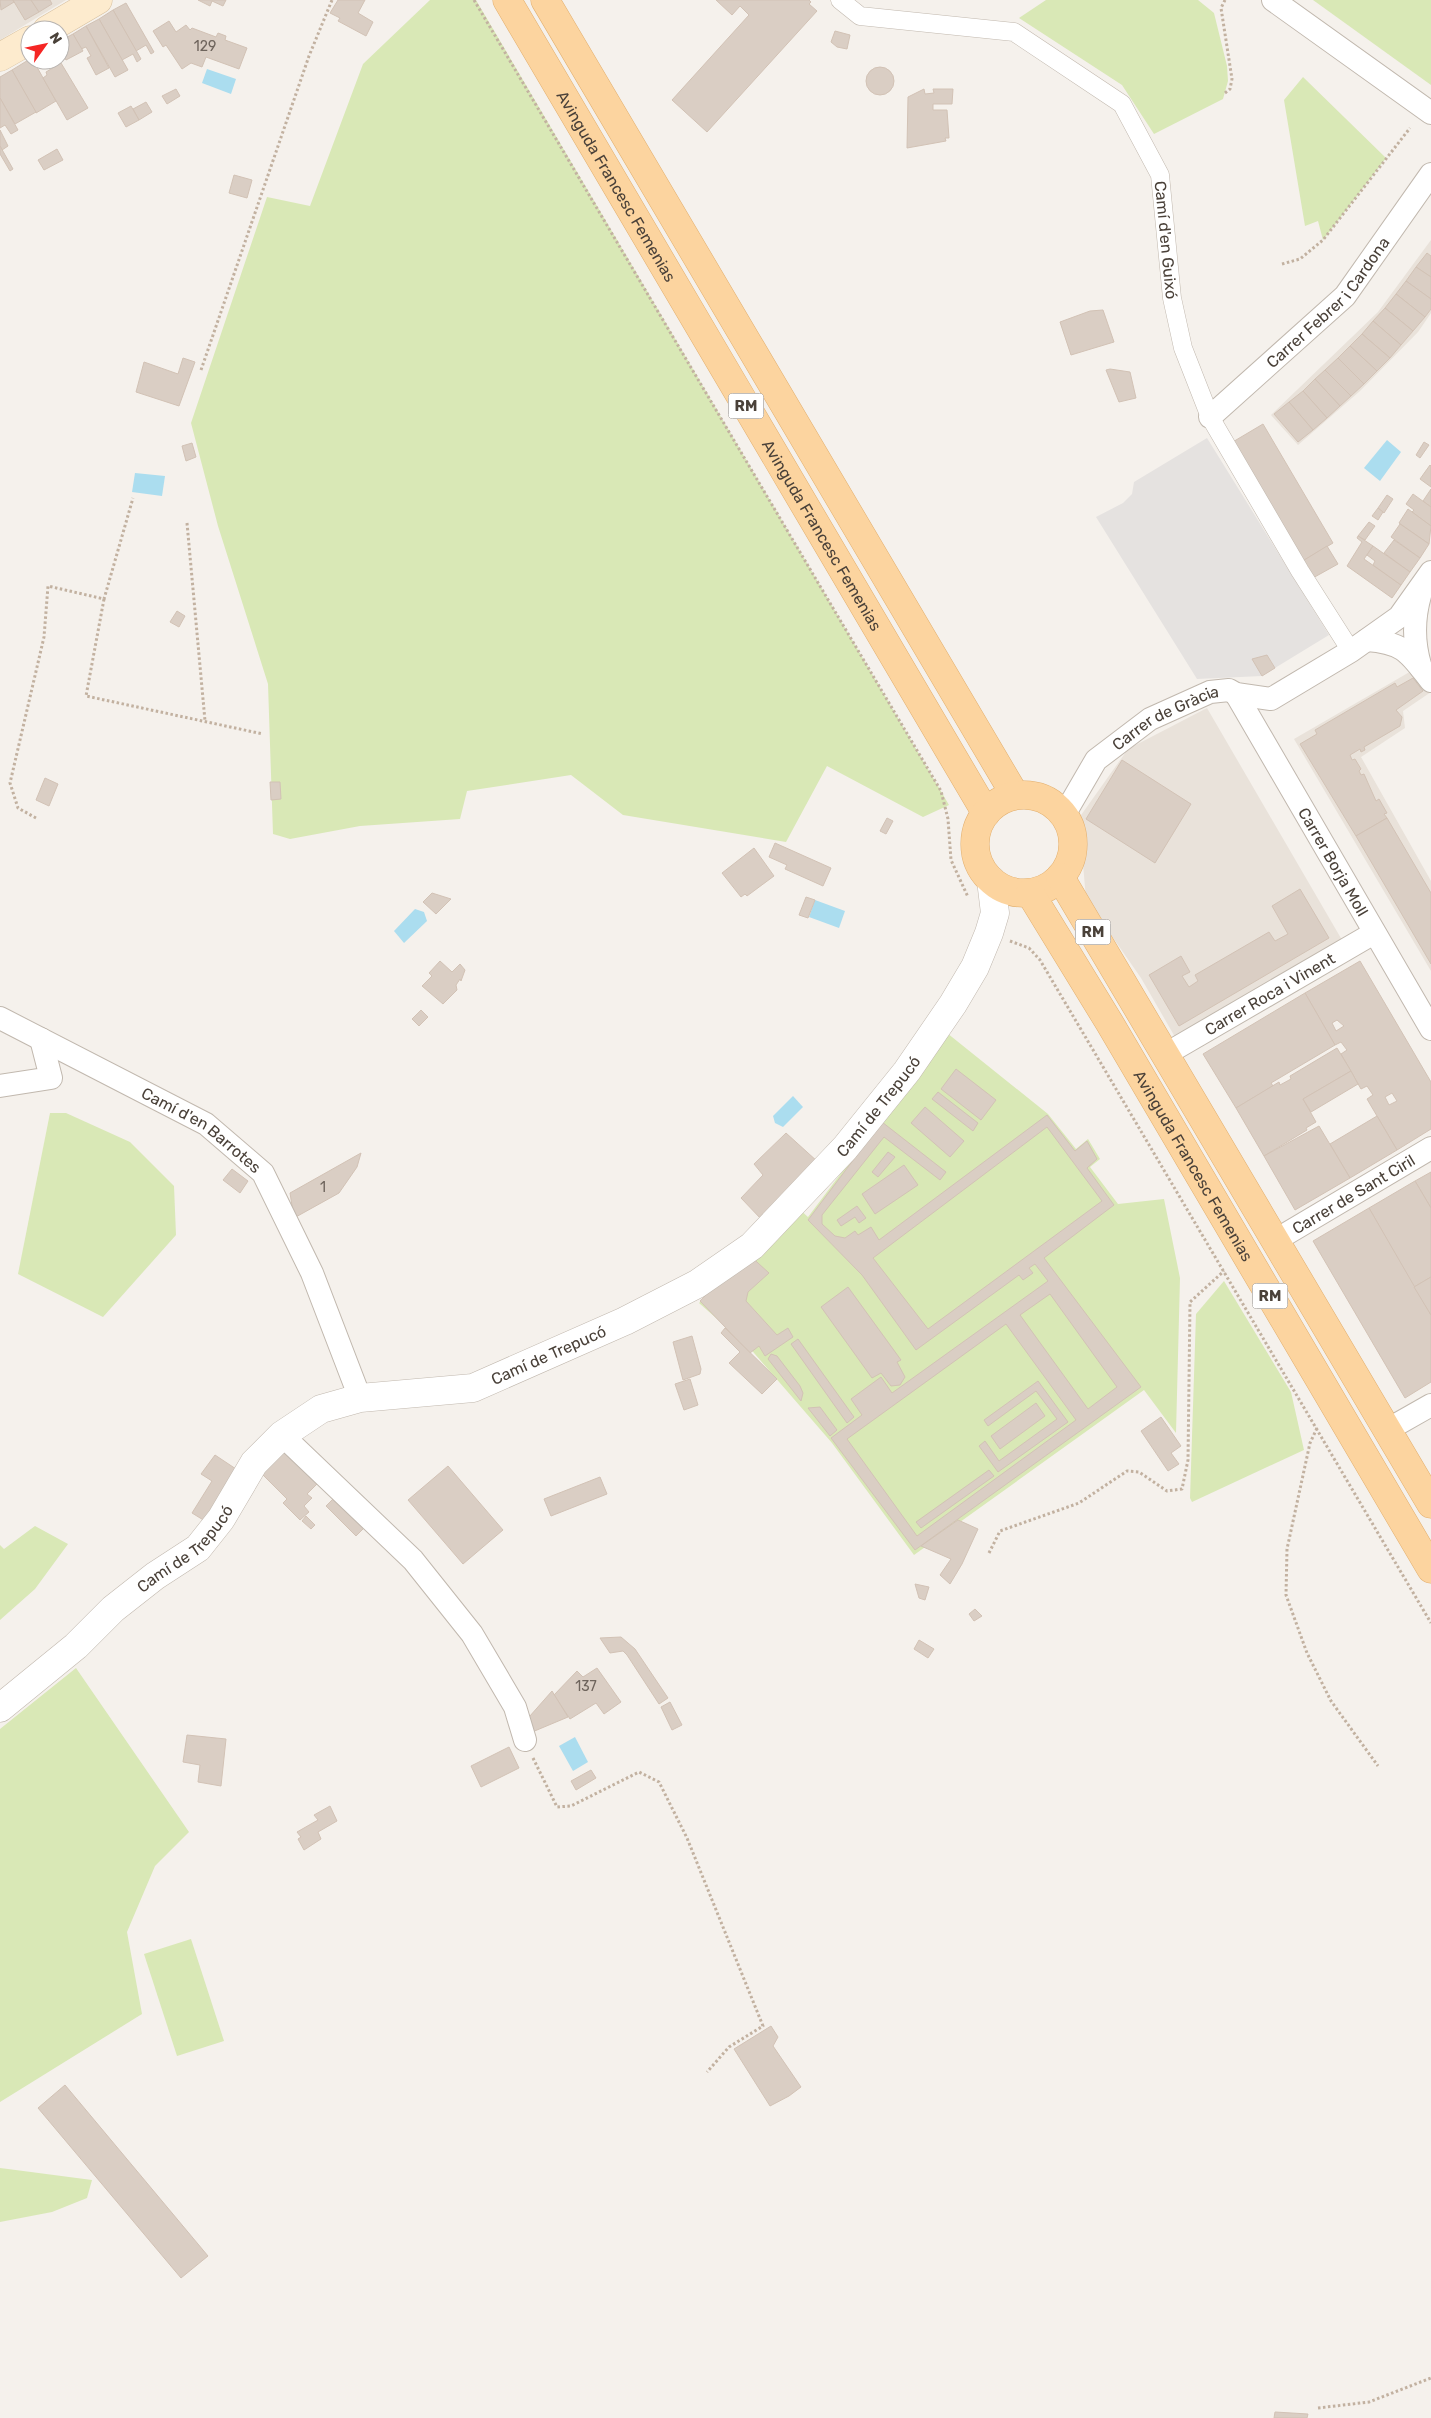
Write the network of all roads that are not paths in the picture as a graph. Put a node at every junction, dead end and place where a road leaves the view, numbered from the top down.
1 (98, 0) edge
2 (507, 0) edge
3 (545, 0) edge
4 (840, 0) edge
5 (1273, 0) edge
6 (64, 20) edge
7 (20, 46) edge
8 (0, 58) edge
9 (1431, 113) edge
10 (1431, 174) edge
11 (1210, 417) junction
12 (1429, 580) edge
13 (1359, 646) junction
14 (1426, 675) edge
15 (1236, 694) junction
16 (1015, 795) junction
17 (986, 812) junction
18 (1064, 815) junction
19 (1060, 877) junction
20 (991, 880) junction
21 (1030, 893) junction
22 (1374, 933) junction
23 (0, 1018) edge
24 (1431, 1029) edge
25 (41, 1039) junction
26 (1166, 1054) junction
27 (0, 1086) edge
28 (1431, 1148) edge
29 (1276, 1240) junction
30 (360, 1398) junction
31 (1431, 1405) edge
32 (1387, 1430) junction
33 (282, 1435) junction
34 (1431, 1504) edge
35 (1431, 1569) edge
36 (0, 1708) edge
37 (525, 1740) road end

1 - 6 main road
2 - 17 main road, Avinguda Francesc Femenias / RM
3 - 16 main road, Avinguda Francesc Femenias / RM
4 - 11 street, Camí d'en Guixó
5 - 9 street
7 - 8 main road
10 - 11 street, Carrer Febrer i Cardona
11 - 13 street, Camí d'en Guixó
12 - 13 street, Carrer de Gràcia
12 - 14 street
13 - 14 street
13 - 15 street, Carrer de Gràcia
15 - 18 street, Carrer de Gràcia
15 - 22 street, Carrer Borja Moll
16 - 17 main road
16 - 18 main road
17 - 20 main road
18 - 19 main road
19 - 21 main road
19 - 26 main road, Avinguda Francesc Femenias / RM
20 - 21 main road
20 - 30 street, Camí de Trepucó
21 - 35 main road, Avinguda Francesc Femenias / RM
22 - 24 street, Carrer Borja Moll
22 - 26 street, Carrer Roca i Vinent
23 - 25 street, Camí d'en Barrotes
25 - 27 street
25 - 30 street, Camí d'en Barrotes
26 - 29 main road, Avinguda Francesc Femenias / RM
28 - 29 street, Carrer de Sant Ciril
29 - 32 main road, Avinguda Francesc Femenias / RM
30 - 33 street, Camí de Trepucó
31 - 32 street
32 - 34 main road, Avinguda Francesc Femenias / RM
33 - 36 street, Camí de Trepucó
33 - 37 street

